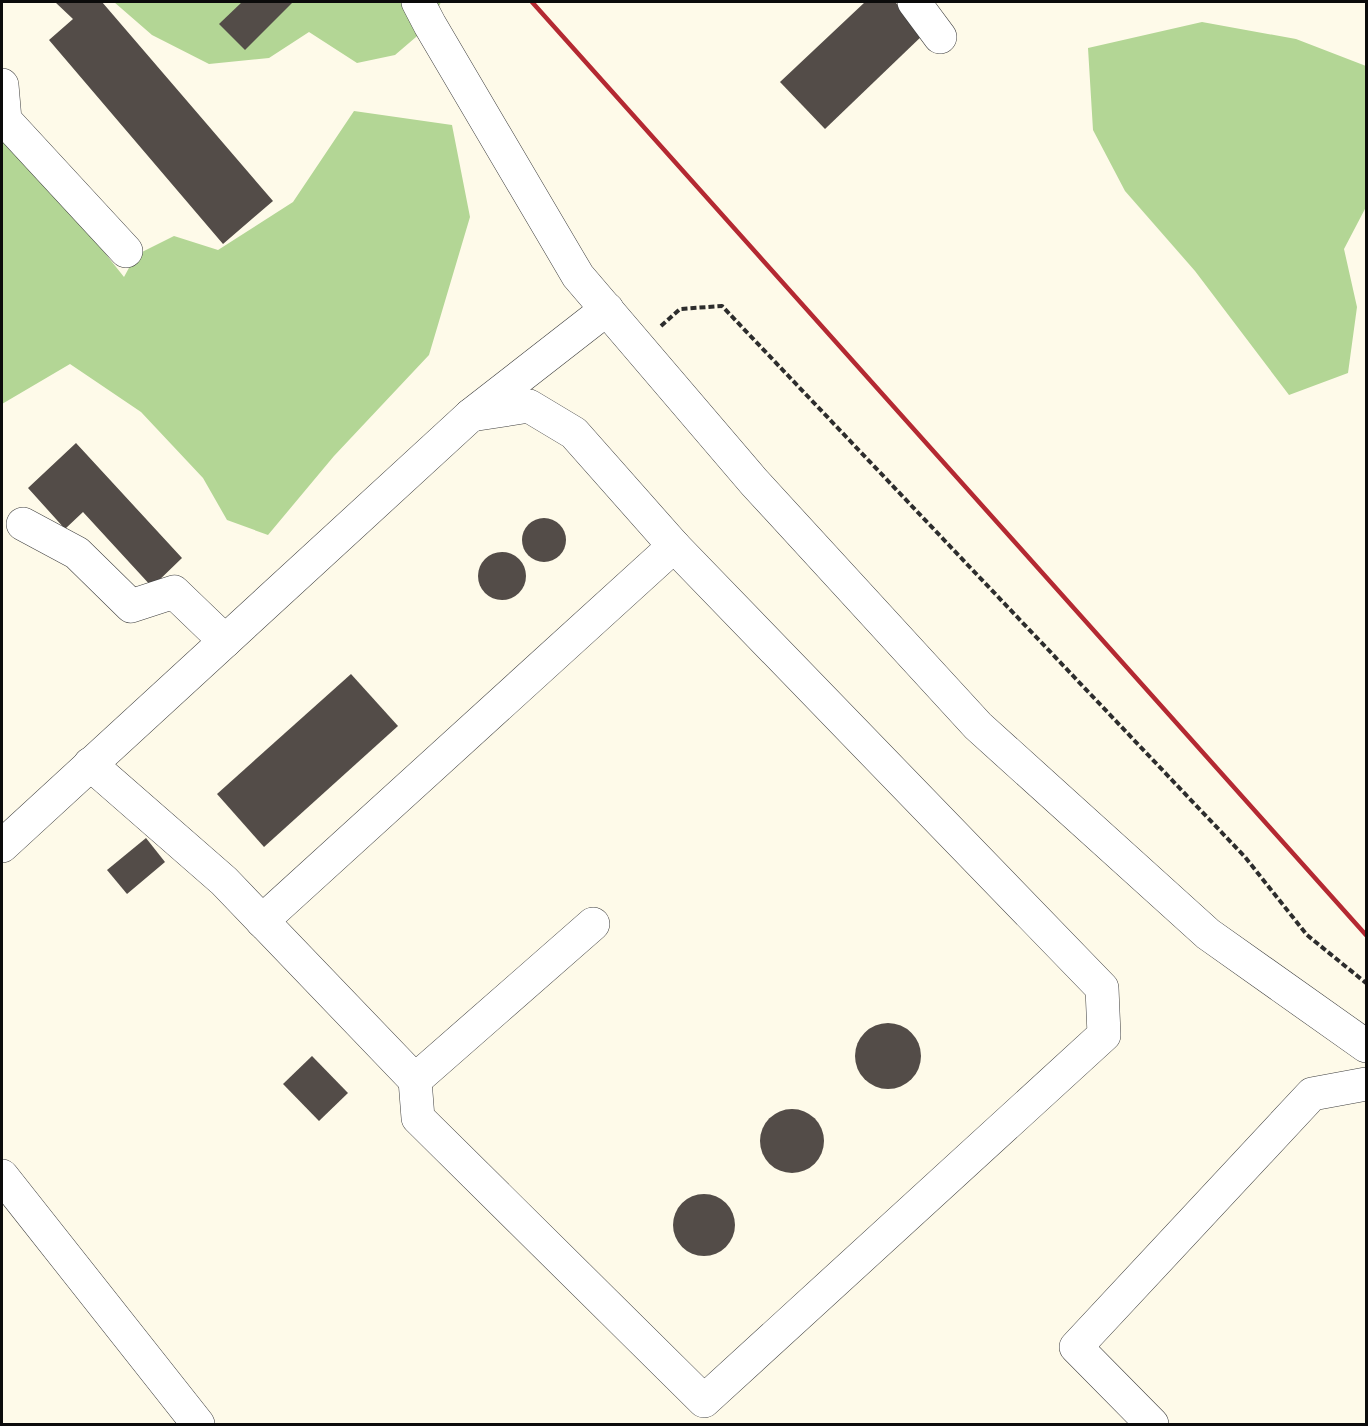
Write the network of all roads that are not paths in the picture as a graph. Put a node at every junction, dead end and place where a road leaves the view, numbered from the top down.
1 (418, 2) edge
2 (914, 2) edge
3 (940, 37) dead end
4 (2, 85) edge
5 (126, 251) dead end
6 (607, 309) junction
7 (471, 415) junction
8 (22, 524) dead end
9 (674, 546) junction
10 (225, 641) junction
11 (90, 764) junction
12 (2, 846) edge
13 (262, 921) junction
14 (593, 924) dead end
15 (1366, 1046) edge
16 (415, 1080) junction
17 (1366, 1084) edge
18 (2, 1176) edge
19 (198, 1425) edge
20 (1152, 1425) edge

1 - 6 lane
2 - 3 lane
4 - 5 lane
6 - 7 lane
6 - 15 lane
7 - 9 lane
7 - 10 lane
8 - 10 lane
9 - 13 lane
9 - 16 lane
10 - 11 lane
11 - 12 lane
11 - 13 lane
13 - 16 lane
14 - 16 lane
17 - 20 lane
18 - 19 lane

